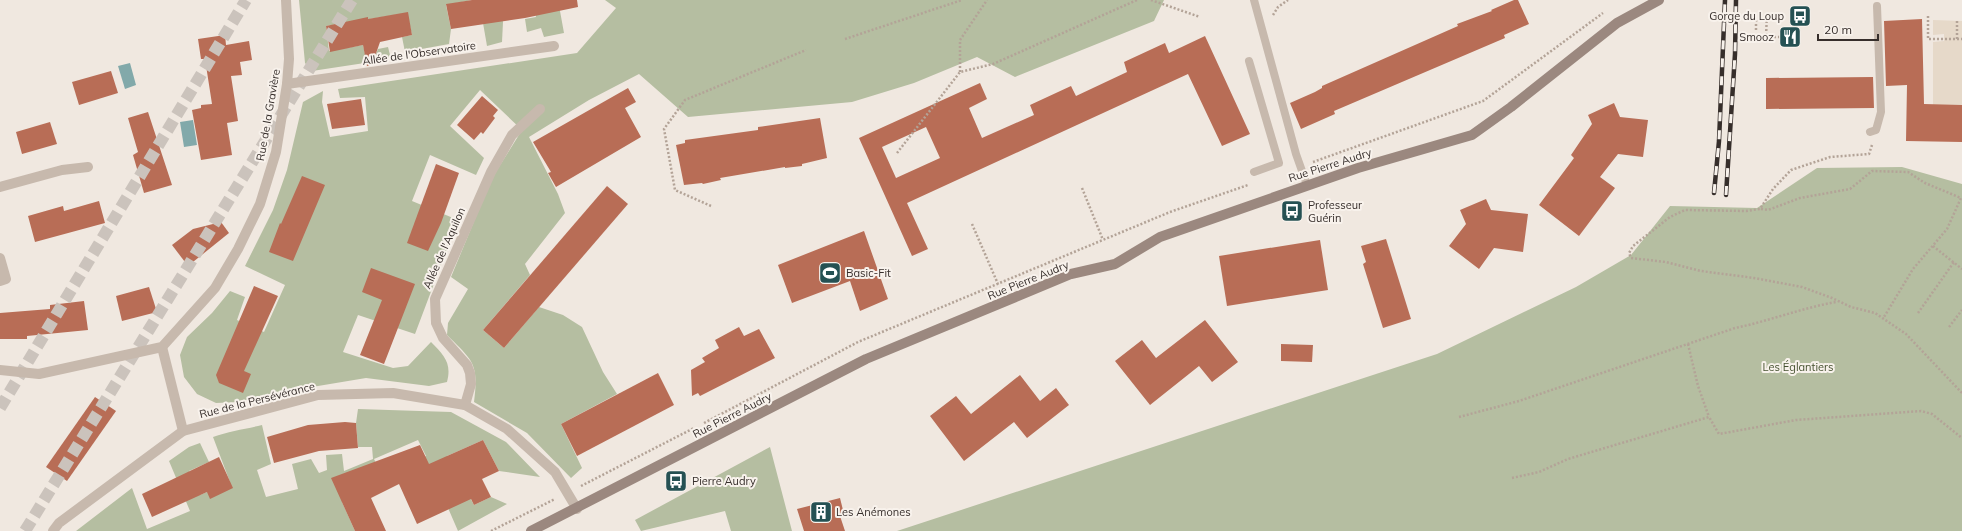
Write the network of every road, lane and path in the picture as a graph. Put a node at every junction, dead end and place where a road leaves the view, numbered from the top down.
1 (286, 0) edge
2 (962, 0) edge
3 (987, 0) edge
4 (1138, 0) edge
5 (1151, 0) edge
6 (1254, 0) edge
7 (1659, 0) edge
8 (1877, 6) dead end
9 (1767, 13) dead end
10 (1928, 16) dead end
11 (1200, 17) dead end
12 (1756, 20) dead end
13 (1957, 21) dead end
14 (1756, 31) dead end
15 (1782, 37) dead end
16 (845, 39) dead end
17 (1957, 39) junction
18 (1962, 39) edge
19 (554, 46) dead end
20 (806, 50) dead end
21 (1249, 61) dead end
22 (960, 72) junction
23 (287, 84) junction
24 (540, 109) dead end
25 (1873, 131) joint
26 (897, 153) dead end
27 (88, 167) dead end
28 (1254, 172) dead end
29 (1307, 185) junction
30 (0, 187) edge
31 (1082, 188) dead end
32 (710, 206) dead end
33 (1760, 209) junction
34 (972, 224) dead end
35 (1103, 240) dead end
36 (1933, 246) junction
37 (0, 258) edge
38 (1954, 262) junction
39 (1962, 269) edge
40 (0, 281) edge
41 (998, 284) dead end
42 (1837, 302) junction
43 (1962, 310) edge
44 (1918, 313) dead end
45 (1884, 317) junction
46 (1950, 327) dead end
47 (1688, 344) junction
48 (162, 347) junction
49 (0, 370) edge
50 (1962, 393) edge
51 (465, 405) junction
52 (1459, 417) dead end
53 (1709, 417) junction
54 (183, 431) junction
55 (1962, 438) edge
56 (1512, 478) dead end
57 (577, 509) junction
58 (53, 531) edge
59 (531, 531) edge

1 - 23 street, Rue de la Gravière
2 - 16 path
3 - 22 path
4 - 22 path
5 - 11 path
6 - 29 lane
7 - 29 street, Rue Pierre Audry
8 - 25 lane
9 - 15 path
10 - 17 path
12 - 14 path
13 - 17 path
17 - 18 path
19 - 23 street, Allée de l'Observatoire
20 - 32 path
21 - 28 lane
22 - 26 path
23 - 48 street, Rue de la Gravière
24 - 51 street, Allée de l'Aquilon
25 - 33 path
27 - 30 street
29 - 57 street, Rue Pierre Audry
31 - 35 path
33 - 36 path
33 - 42 path
34 - 41 path
36 - 38 path
36 - 45 path
37 - 40 street
38 - 39 path
38 - 44 path
42 - 45 path
42 - 47 path
43 - 46 path
45 - 50 path
47 - 52 path
47 - 53 path
48 - 49 street
48 - 54 street
51 - 54 street, Rue de la Persévérance
51 - 57 street, Rue de la Persévérance
53 - 55 path
53 - 56 path
54 - 58 street, Rue de la Persévérance
57 - 59 street, Rue Pierre Audry

